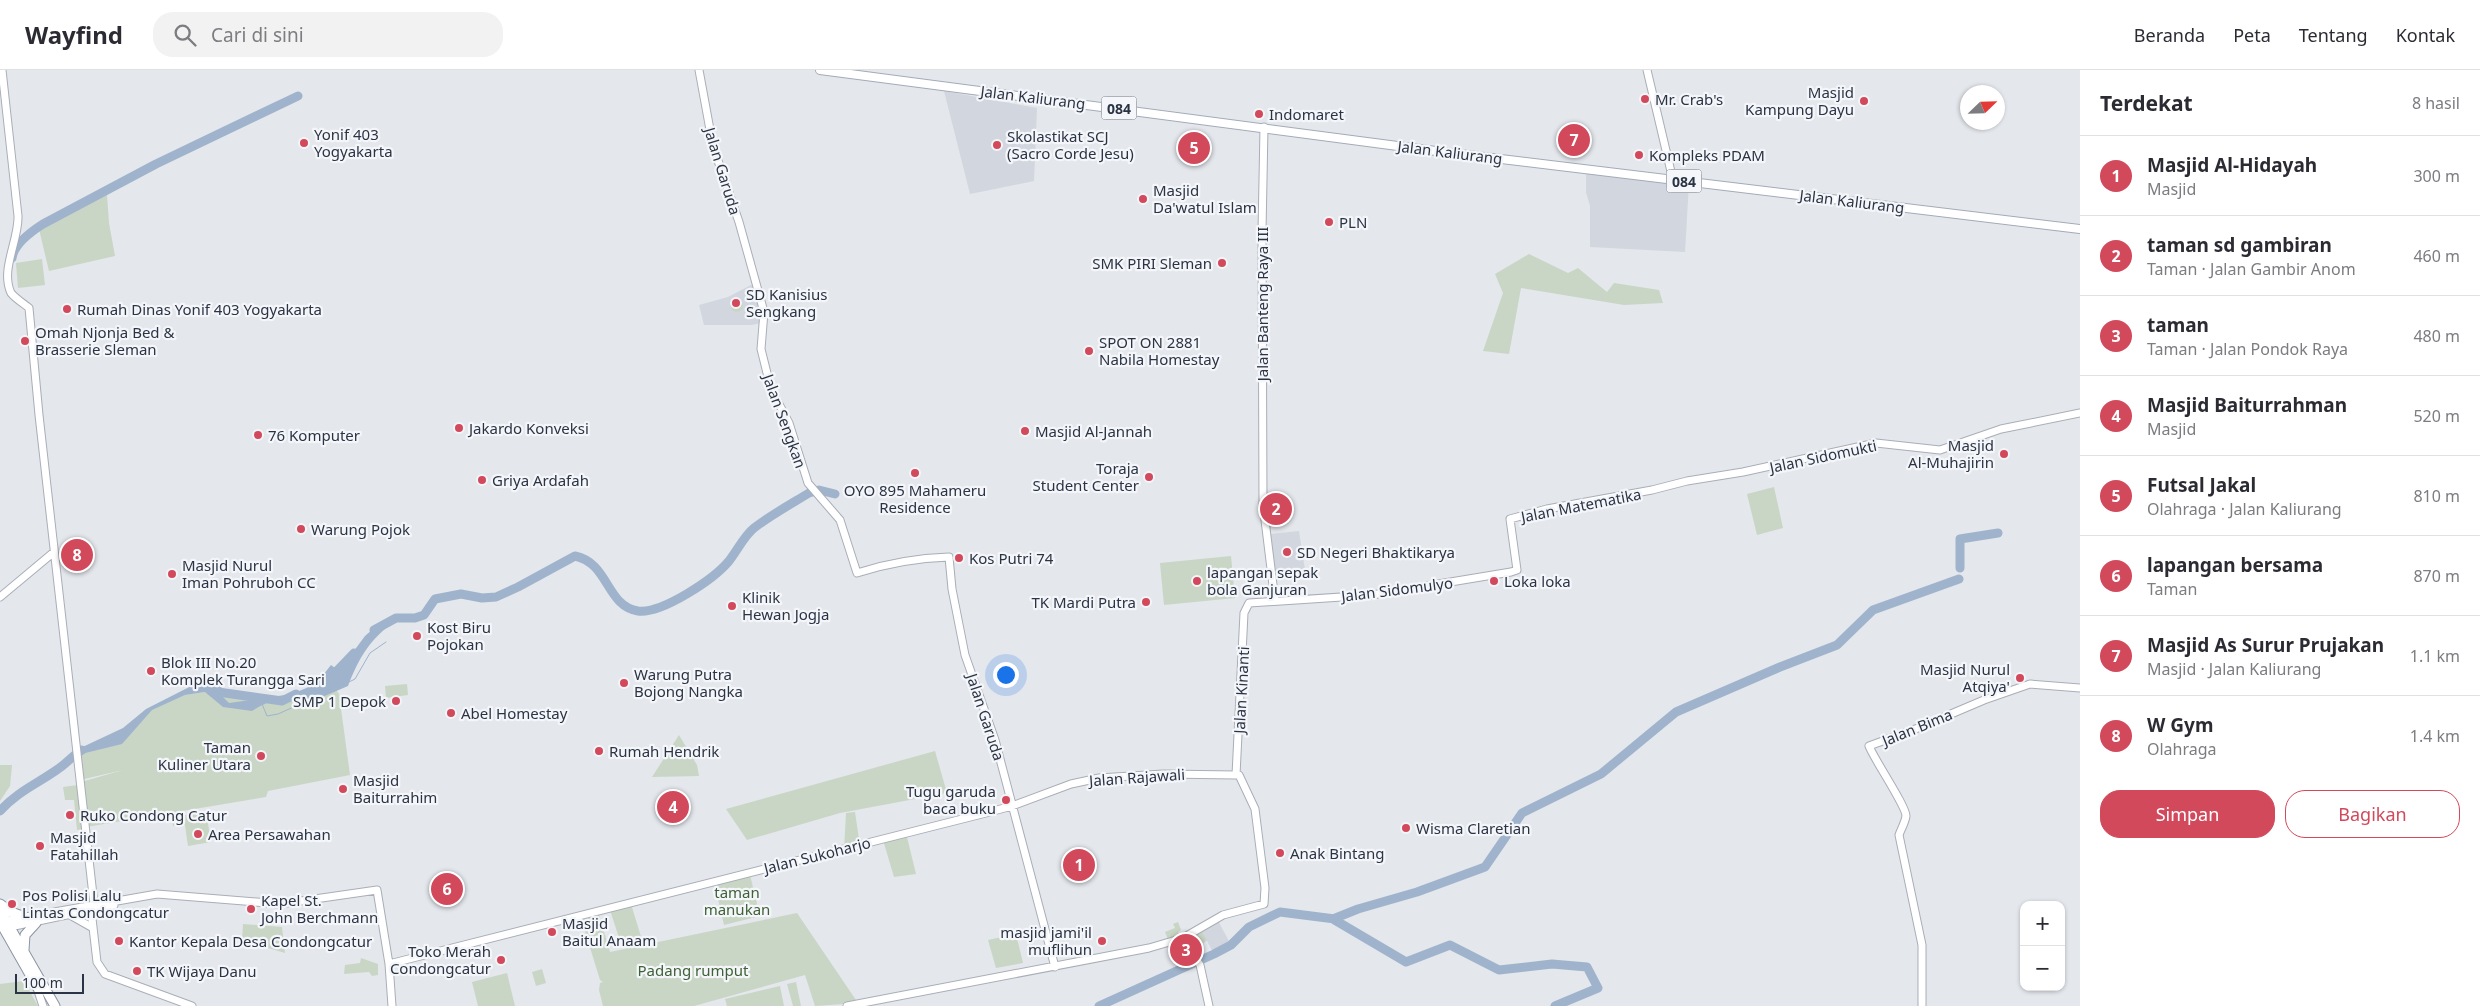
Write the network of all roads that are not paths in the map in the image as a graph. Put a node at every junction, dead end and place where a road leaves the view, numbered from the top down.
1 (2, 70) edge
2 (700, 70) edge
3 (820, 70) edge
4 (1647, 70) edge
5 (1264, 127) junction
6 (1674, 180) junction
7 (2080, 229) edge
8 (744, 241) joint
9 (2080, 413) edge
10 (1652, 490) joint
11 (54, 552) junction
12 (1518, 570) joint
13 (857, 573) joint
14 (0, 597) edge
15 (1275, 601) junction
16 (1246, 605) joint
17 (2080, 688) edge
18 (1236, 775) junction
19 (1012, 806) junction
20 (0, 904) edge
21 (93, 907) junction
22 (0, 910) edge
23 (69, 915) junction
24 (32, 920) junction
25 (3, 927) edge
26 (93, 928) junction
27 (1185, 936) junction
28 (23, 955) junction
29 (389, 964) junction
30 (1055, 967) junction
31 (40, 987) junction
32 (44, 1006) edge
33 (48, 1006) edge
34 (55, 1006) edge
35 (59, 1006) edge
36 (192, 1006) edge
37 (392, 1006) edge
38 (848, 1006) edge
39 (1209, 1006) edge
40 (1922, 1006) edge

1 - 11 main road
2 - 8 main road, Jalan Garuda
3 - 5 main road, Jalan Kaliurang / 084
4 - 6 main road
5 - 6 main road, Jalan Kaliurang / 084
5 - 15 main road, Jalan Banteng Raya III
6 - 7 main road, Jalan Kaliurang / 084
8 - 13 main road, Jalan Sengkan
9 - 10 main road, Jalan Sidomukti
10 - 12 main road, Jalan Matematika
11 - 14 main road
11 - 21 main road
12 - 15 main road, Jalan Sidomulyo
13 - 19 main road, Jalan Garuda
15 - 16 main road, Jalan Sidomulyo
16 - 18 main road, Jalan Kinanti
17 - 40 main road, Jalan Bima
18 - 19 main road, Jalan Rajawali
18 - 27 main road
19 - 29 main road, Jalan Sukoharjo
19 - 30 main road, Jalan Garuda
20 - 24 highway
21 - 23 main road
21 - 24 main road
21 - 26 main road
21 - 29 main road
22 - 25 highway
23 - 24 main road
23 - 26 main road
24 - 25 main road
24 - 28 highway
25 - 28 highway
25 - 28 highway
26 - 36 main road
27 - 30 main road
27 - 39 main road
28 - 31 highway
29 - 37 main road
30 - 38 main road
31 - 32 main road
31 - 33 highway
31 - 34 highway
31 - 35 main road

